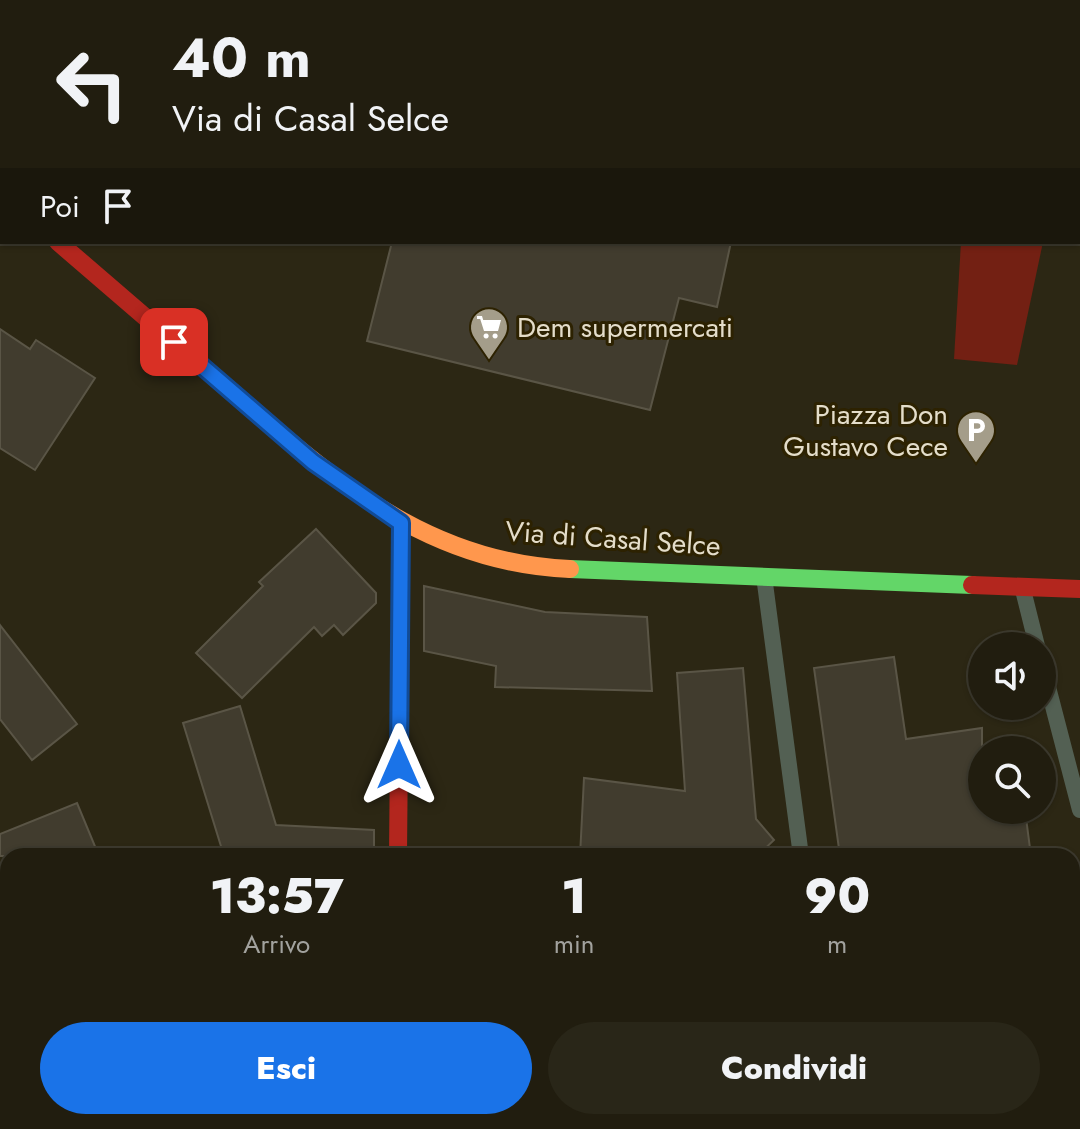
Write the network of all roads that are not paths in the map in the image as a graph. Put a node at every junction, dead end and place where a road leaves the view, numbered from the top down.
1 (60, 244) edge
2 (401, 523) junction
3 (764, 576) junction
4 (1022, 588) junction
5 (1080, 589) edge
6 (1033, 632) edge
7 (1056, 718) edge
8 (1080, 810) edge
9 (398, 848) edge
10 (800, 848) edge

1 - 2 main road, Via di Casal Selce
2 - 3 main road, Via di Casal Selce
2 - 9 main road
3 - 4 main road, Via di Casal Selce
3 - 10 lane
4 - 5 main road, Via di Casal Selce
4 - 6 lane
7 - 8 lane

